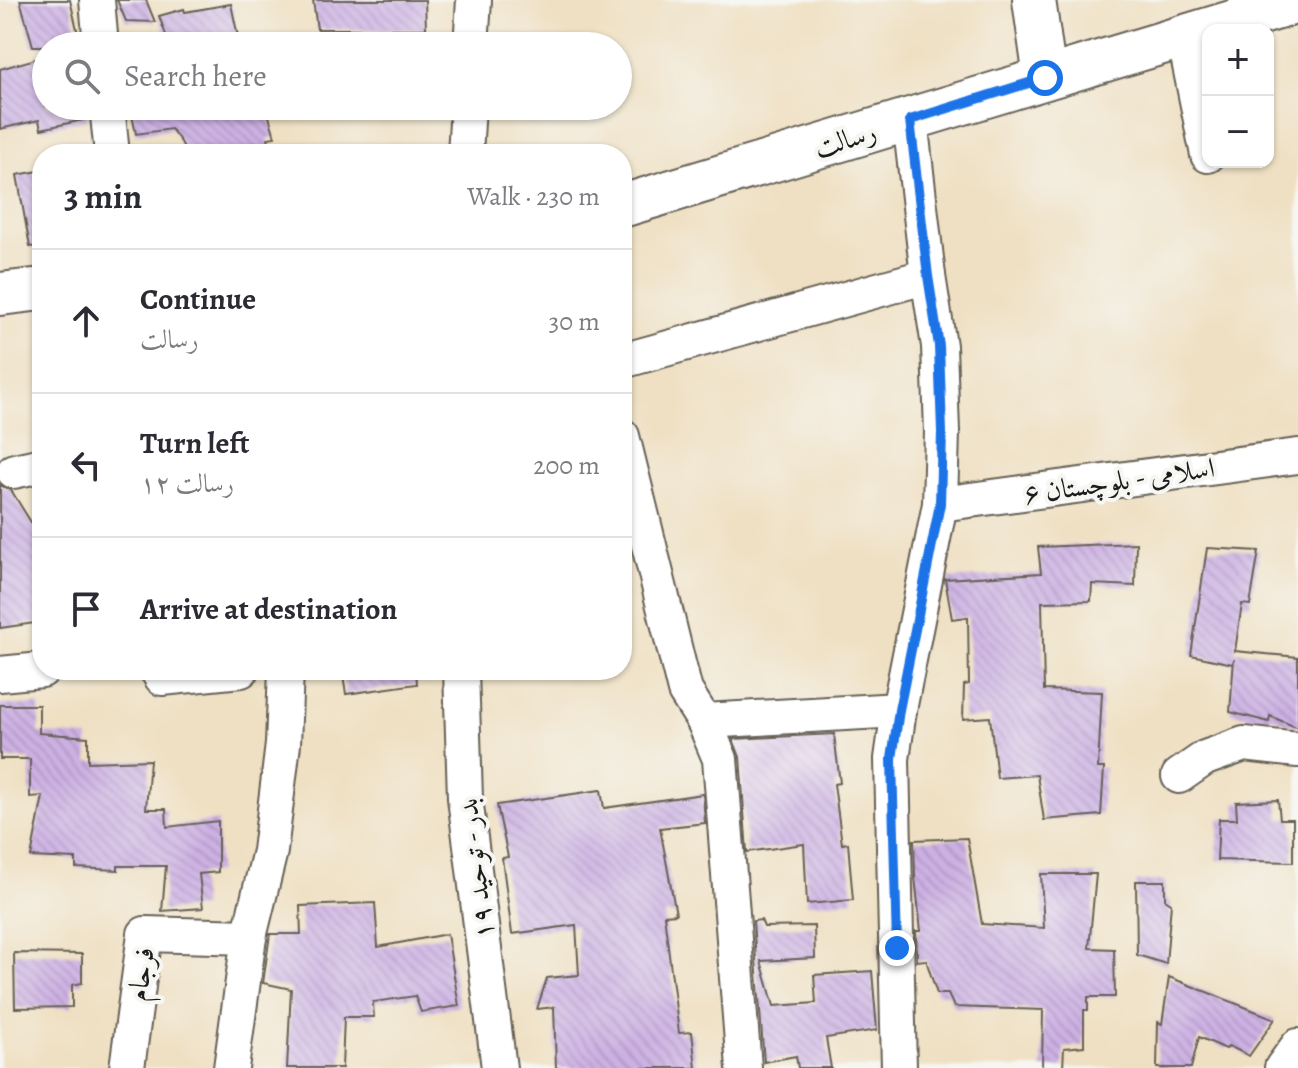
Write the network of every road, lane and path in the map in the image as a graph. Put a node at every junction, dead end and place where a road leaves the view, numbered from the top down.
1 (97, 0) edge
2 (474, 0) edge
3 (1034, 0) edge
4 (1298, 2) edge
5 (100, 32) edge
6 (472, 32) edge
7 (1184, 36) junction
8 (1045, 78) junction
9 (108, 120) edge
10 (467, 120) edge
11 (910, 120) junction
12 (1202, 125) edge
13 (111, 144) edge
14 (466, 144) edge
15 (632, 203) edge
16 (928, 276) junction
17 (32, 290) edge
18 (0, 294) edge
19 (632, 358) edge
20 (1298, 456) edge
21 (632, 476) edge
22 (940, 504) junction
23 (32, 671) edge
24 (0, 674) edge
25 (286, 680) edge
26 (461, 680) edge
27 (899, 710) junction
28 (704, 721) junction
29 (1298, 750) edge
30 (1179, 776) dead end
31 (249, 937) junction
32 (1298, 1046) edge
33 (127, 1068) edge
34 (231, 1068) edge
35 (499, 1068) edge
36 (744, 1068) edge
37 (899, 1068) edge
38 (1282, 1068) edge

1 - 5 street
2 - 6 street
3 - 8 street
4 - 7 street, رسالت
7 - 8 street, رسالت
7 - 12 street
8 - 11 street, رسالت
9 - 13 street
10 - 14 street
11 - 15 street, رسالت
11 - 16 street
16 - 19 street
16 - 22 street
17 - 18 street
20 - 22 street, اسلامی - بلوچستان ۶
21 - 28 street
22 - 27 street
23 - 24 street
25 - 31 street
26 - 35 street, بدر - توحید ۱۹
27 - 28 street
27 - 37 street
28 - 36 street
29 - 30 street
31 - 33 street, فرجام
31 - 34 street
32 - 38 street

